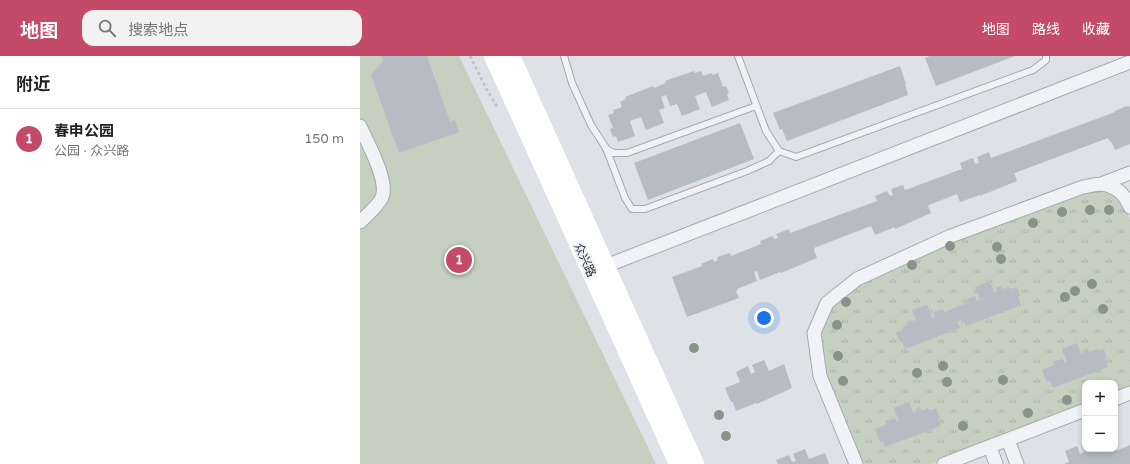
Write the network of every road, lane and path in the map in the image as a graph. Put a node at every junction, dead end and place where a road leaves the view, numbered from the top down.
1 (493, 56) edge
2 (511, 56) edge
3 (564, 56) edge
4 (738, 56) edge
5 (1046, 56) edge
6 (1130, 62) edge
7 (756, 106) junction
8 (360, 126) edge
9 (606, 148) junction
10 (779, 151) junction
11 (1130, 173) edge
12 (1101, 184) junction
13 (1130, 206) edge
14 (360, 222) edge
15 (598, 269) junction
16 (1130, 393) edge
17 (1118, 398) edge
18 (1082, 411) edge
19 (1008, 440) junction
20 (990, 447) junction
21 (678, 464) edge
22 (695, 464) edge
23 (856, 464) edge
24 (944, 464) edge
25 (996, 464) edge
26 (1018, 464) edge

1 - 15 street, 众兴路
2 - 15 street, 众兴路
3 - 9 lane
4 - 7 lane
5 - 10 lane
6 - 15 street
7 - 9 lane
7 - 10 lane
8 - 14 street
9 - 10 lane
11 - 12 street
12 - 13 street
12 - 23 street
15 - 21 street, 众兴路
15 - 22 street, 众兴路
16 - 17 street
18 - 19 street
19 - 20 street
19 - 26 street
20 - 24 street
20 - 25 street

